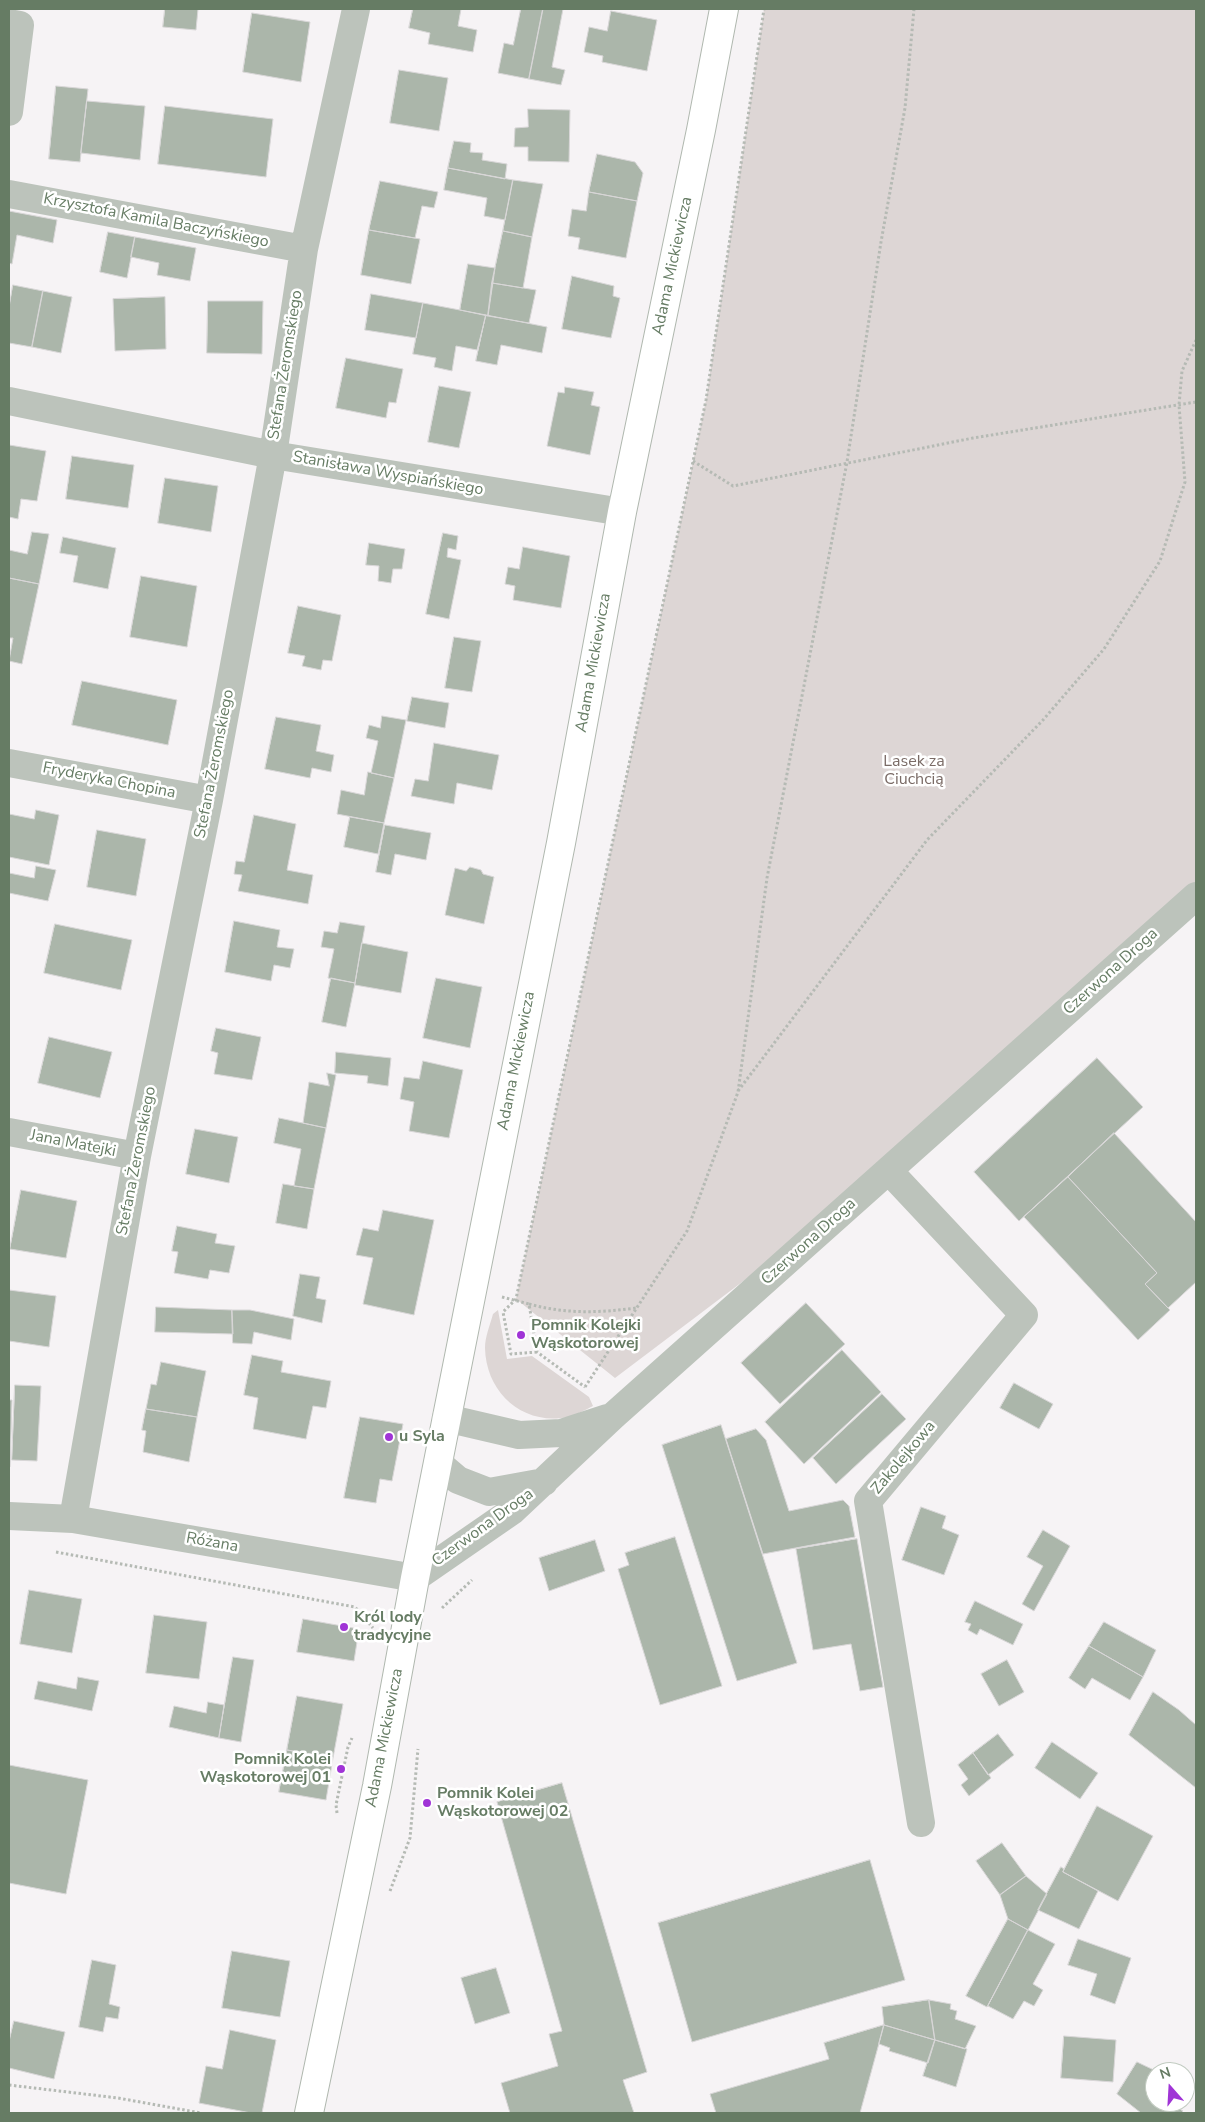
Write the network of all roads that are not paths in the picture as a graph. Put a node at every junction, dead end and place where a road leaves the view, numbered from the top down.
1 (356, 9) edge
2 (724, 9) edge
3 (9, 23) edge
4 (9, 112) edge
5 (9, 194) edge
6 (304, 249) junction
7 (9, 401) edge
8 (273, 455) junction
9 (622, 512) junction
10 (9, 763) edge
11 (209, 800) junction
12 (1196, 896) edge
13 (9, 1132) edge
14 (137, 1156) junction
15 (889, 1171) junction
16 (613, 1416) junction
17 (446, 1418) junction
18 (438, 1463) junction
19 (544, 1482) junction
20 (9, 1516) edge
21 (73, 1519) junction
22 (415, 1578) junction
23 (921, 1823) dead end
24 (309, 2113) edge

1 - 6 street, Stefana Żeromskiego
2 - 9 main road, Adama Mickiewicza
3 - 4 street
5 - 6 street, Krzysztofa Kamila Baczyńskiego
6 - 8 street, Stefana Żeromskiego
7 - 8 street, Stanisława Wyspiańskiego
8 - 9 street, Stanisława Wyspiańskiego
8 - 11 street, Stefana Żeromskiego
9 - 17 main road, Adama Mickiewicza
10 - 11 street, Fryderyka Chopina
11 - 14 street, Stefana Żeromskiego
12 - 15 street, Czerwona Droga
13 - 14 street, Jana Matejki
14 - 21 street, Stefana Żeromskiego
15 - 16 street, Czerwona Droga
15 - 23 street, Zakolejkowa
16 - 17 street
16 - 19 street, Czerwona Droga
17 - 18 main road, Adama Mickiewicza
18 - 19 street
18 - 22 main road, Adama Mickiewicza
19 - 22 street, Czerwona Droga
20 - 21 street, Różana
21 - 22 street, Różana
22 - 24 main road, Adama Mickiewicza

